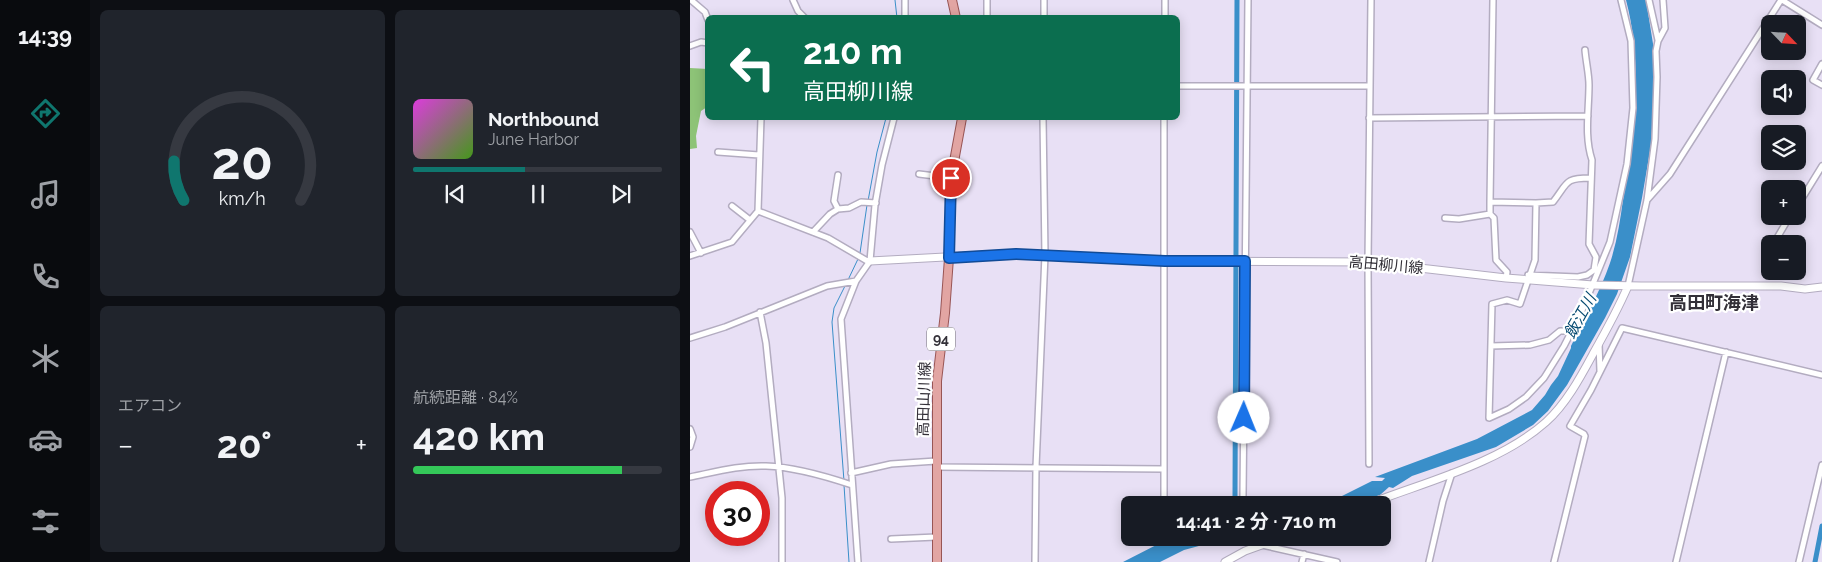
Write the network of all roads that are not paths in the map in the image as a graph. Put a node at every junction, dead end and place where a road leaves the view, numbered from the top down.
1 (691, 0) edge
2 (793, 0) edge
3 (905, 0) edge
4 (952, 0) edge
5 (987, 0) edge
6 (1044, 0) edge
7 (1165, 0) edge
8 (1248, 0) edge
9 (1370, 0) edge
10 (1493, 0) edge
11 (1621, 0) edge
12 (1649, 0) edge
13 (1663, 0) edge
14 (1782, 0) edge
15 (706, 15) edge
16 (802, 15) edge
17 (905, 15) edge
18 (955, 15) edge
19 (987, 15) edge
20 (1044, 15) edge
21 (1165, 15) edge
22 (1822, 24) edge
23 (1658, 41) junction
24 (705, 43) edge
25 (690, 46) edge
26 (1585, 50) dead end
27 (1822, 64) edge
28 (1822, 85) edge
29 (1180, 86) edge
30 (1245, 86) junction
31 (1369, 86) junction
32 (1588, 116) junction
33 (1369, 118) junction
34 (1492, 118) junction
35 (761, 120) edge
36 (893, 120) edge
37 (962, 120) edge
38 (1043, 120) edge
39 (1164, 120) edge
40 (718, 152) dead end
41 (759, 155) junction
42 (1822, 166) edge
43 (919, 174) dead end
44 (838, 175) dead end
45 (951, 178) junction
46 (1590, 178) junction
47 (1806, 192) edge
48 (1646, 200) junction
49 (1490, 202) junction
50 (1536, 202) junction
51 (876, 203) junction
52 (732, 206) dead end
53 (838, 209) junction
54 (758, 210) junction
55 (1490, 214) junction
56 (1446, 218) dead end
57 (750, 220) junction
58 (690, 232) edge
59 (812, 232) junction
60 (701, 253) junction
61 (1045, 255) junction
62 (690, 256) edge
63 (949, 258) junction
64 (1165, 261) junction
65 (1244, 261) junction
66 (869, 262) junction
67 (1368, 262) junction
68 (1528, 277) junction
69 (1506, 278) junction
70 (856, 282) junction
71 (1592, 285) junction
72 (1627, 286) junction
73 (1822, 287) edge
74 (760, 312) junction
75 (1572, 331) junction
76 (690, 338) edge
77 (1599, 344) junction
78 (1491, 346) junction
79 (1726, 352) junction
80 (1600, 373) junction
81 (1822, 376) edge
82 (690, 429) edge
83 (690, 447) edge
84 (936, 464) junction
85 (1369, 464) dead end
86 (1822, 465) edge
87 (1036, 467) junction
88 (780, 468) junction
89 (1164, 469) junction
90 (851, 473) junction
91 (1452, 473) junction
92 (690, 477) edge
93 (852, 485) junction
94 (1164, 496) edge
95 (1243, 496) dead end
96 (1390, 496) edge
97 (936, 537) junction
98 (891, 539) dead end
99 (1259, 546) edge
100 (1267, 546) edge
101 (1304, 554) junction
102 (782, 562) edge
103 (858, 562) edge
104 (936, 562) edge
105 (1034, 562) edge
106 (1225, 562) edge
107 (1302, 562) edge
108 (1336, 562) edge
109 (1429, 562) edge
110 (1554, 562) edge
111 (1676, 562) edge
112 (1799, 562) edge

1 - 15 street
2 - 16 street
3 - 17 street
4 - 18 main road
5 - 19 street
6 - 20 street
7 - 21 street
8 - 30 street
9 - 31 street
10 - 34 street
11 - 71 street
12 - 23 street
13 - 23 street
14 - 22 street
14 - 48 street
23 - 48 street
24 - 25 street
26 - 32 street
27 - 28 street
29 - 30 street
30 - 31 street
30 - 65 street
31 - 33 street
32 - 34 street
32 - 46 street
33 - 34 street
33 - 67 street
34 - 49 street
35 - 41 street
36 - 51 street
37 - 45 main road, 高田山川線 / 94
38 - 61 street
39 - 64 street
40 - 41 street
41 - 54 street
42 - 47 street
43 - 45 street
44 - 53 street
45 - 63 main road, 高田山川線 / 94
46 - 50 street
46 - 68 street
48 - 72 street
49 - 50 street
49 - 55 street
50 - 68 street
51 - 53 street
51 - 66 street
52 - 57 street
53 - 59 street
54 - 57 street
54 - 59 street
55 - 56 street
55 - 69 street
57 - 60 street
58 - 60 street
59 - 66 street
60 - 62 street
61 - 63 main road, 高田柳川線
61 - 64 main road, 高田柳川線
61 - 87 street
63 - 66 main road, 高田柳川線
63 - 84 main road, 高田山川線 / 94
64 - 65 main road, 高田柳川線
64 - 89 street
65 - 67 main road, 高田柳川線
65 - 95 street
66 - 70 street
67 - 69 main road, 高田柳川線
67 - 85 street
68 - 69 main road, 高田柳川線
68 - 71 main road, 高田柳川線
68 - 78 street
70 - 74 street
70 - 90 street
71 - 72 main road, 高田柳川線
71 - 75 street
72 - 73 main road, 高田柳川線
72 - 77 main road
74 - 76 street
74 - 88 street
75 - 78 street
75 - 78 street
77 - 80 street
77 - 91 main road
79 - 80 street
79 - 81 street
79 - 111 street
80 - 110 street
82 - 83 street
84 - 87 street
84 - 90 street
84 - 97 main road, 高田山川線 / 94
86 - 112 street
87 - 89 street
87 - 105 street
88 - 92 street
88 - 93 street
88 - 102 street
89 - 94 street
90 - 93 street
91 - 96 main road
91 - 109 street
93 - 103 street
97 - 98 street
97 - 104 main road, 高田山川線 / 94
99 - 106 main road
100 - 101 street
101 - 107 street
101 - 108 street

